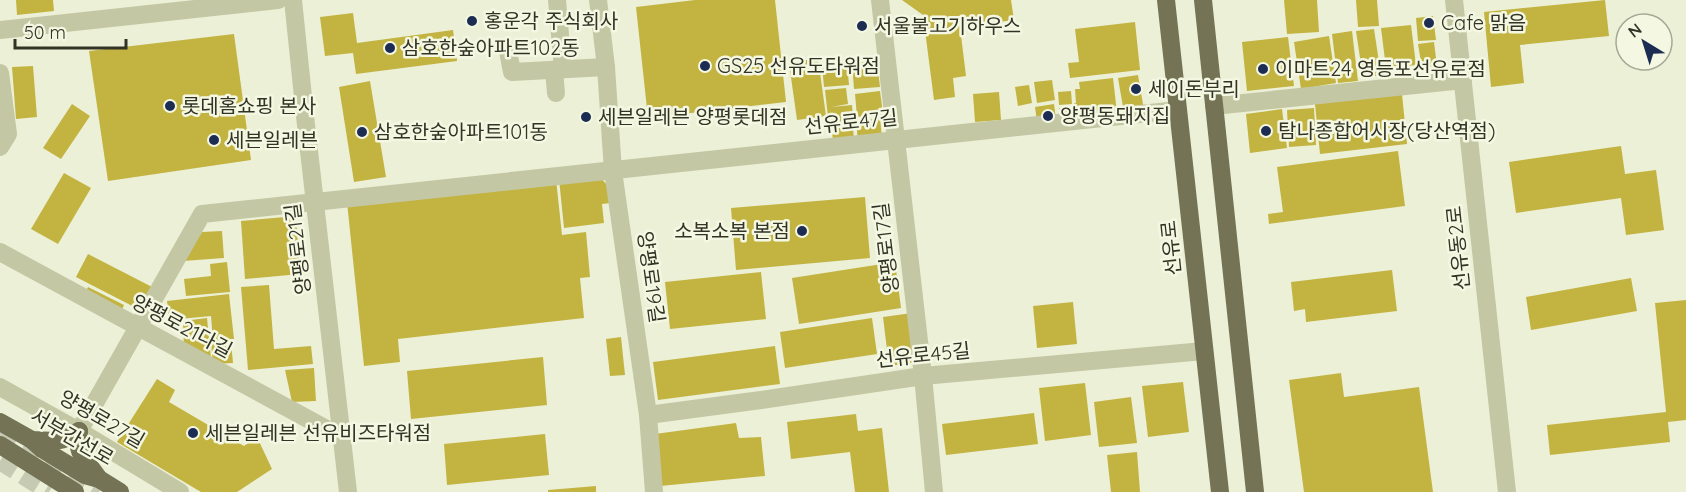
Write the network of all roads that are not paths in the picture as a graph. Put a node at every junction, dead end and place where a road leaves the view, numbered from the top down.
1 (278, 0) edge
2 (293, 0) edge
3 (556, 0) edge
4 (598, 0) edge
5 (880, 0) edge
6 (1166, 0) edge
7 (1203, 0) edge
8 (1454, 0) edge
9 (0, 30) edge
10 (508, 51) dead end
11 (606, 67) junction
12 (559, 69) junction
13 (0, 74) edge
14 (1463, 80) junction
15 (556, 93) dead end
16 (1214, 106) junction
17 (1178, 110) junction
18 (896, 140) junction
19 (0, 147) edge
20 (613, 171) junction
21 (315, 202) junction
22 (0, 252) edge
23 (137, 327) junction
24 (1204, 351) junction
25 (923, 376) junction
26 (0, 387) edge
27 (648, 415) junction
28 (0, 422) edge
29 (79, 431) junction
30 (343, 438) junction
31 (32, 441) junction
32 (0, 445) edge
33 (99, 479) junction
34 (75, 492) edge
35 (120, 492) edge
36 (180, 492) edge
37 (348, 492) edge
38 (654, 492) edge
39 (934, 492) edge
40 (1220, 492) edge
41 (1255, 492) edge
42 (1507, 492) edge

1 - 9 street
2 - 21 street, 양평로21길
3 - 12 street
4 - 11 street, 양평로19길
5 - 18 street, 양평로17길
6 - 17 main road, 선유로
7 - 16 main road
8 - 14 street, 선유동2로
10 - 12 street
11 - 12 street
11 - 20 street, 양평로19길
12 - 15 street
13 - 19 street
14 - 16 street
14 - 42 street, 선유동2로
16 - 41 main road
17 - 18 street, 선유로47길
17 - 24 main road, 선유로
18 - 20 street, 선유로47길
18 - 25 street, 양평로17길
20 - 21 street, 선유로47길
20 - 27 street, 양평로19길
21 - 23 street, 선유로47길
21 - 30 street, 양평로21길
22 - 23 street, 양평로21다길
23 - 29 street
23 - 30 street, 양평로21다길
24 - 25 street, 선유로45길
24 - 40 main road, 선유로
25 - 27 street, 선유로45길
25 - 39 street, 양평로17길
26 - 29 street, 양평로27길
27 - 38 street, 양평로19길
28 - 31 main road, 서부간선로
29 - 31 main road
29 - 33 main road
29 - 36 street, 양평로27길
30 - 37 street, 양평로21길
31 - 33 main road, 서부간선로
32 - 34 main road
33 - 35 main road, 서부간선로

